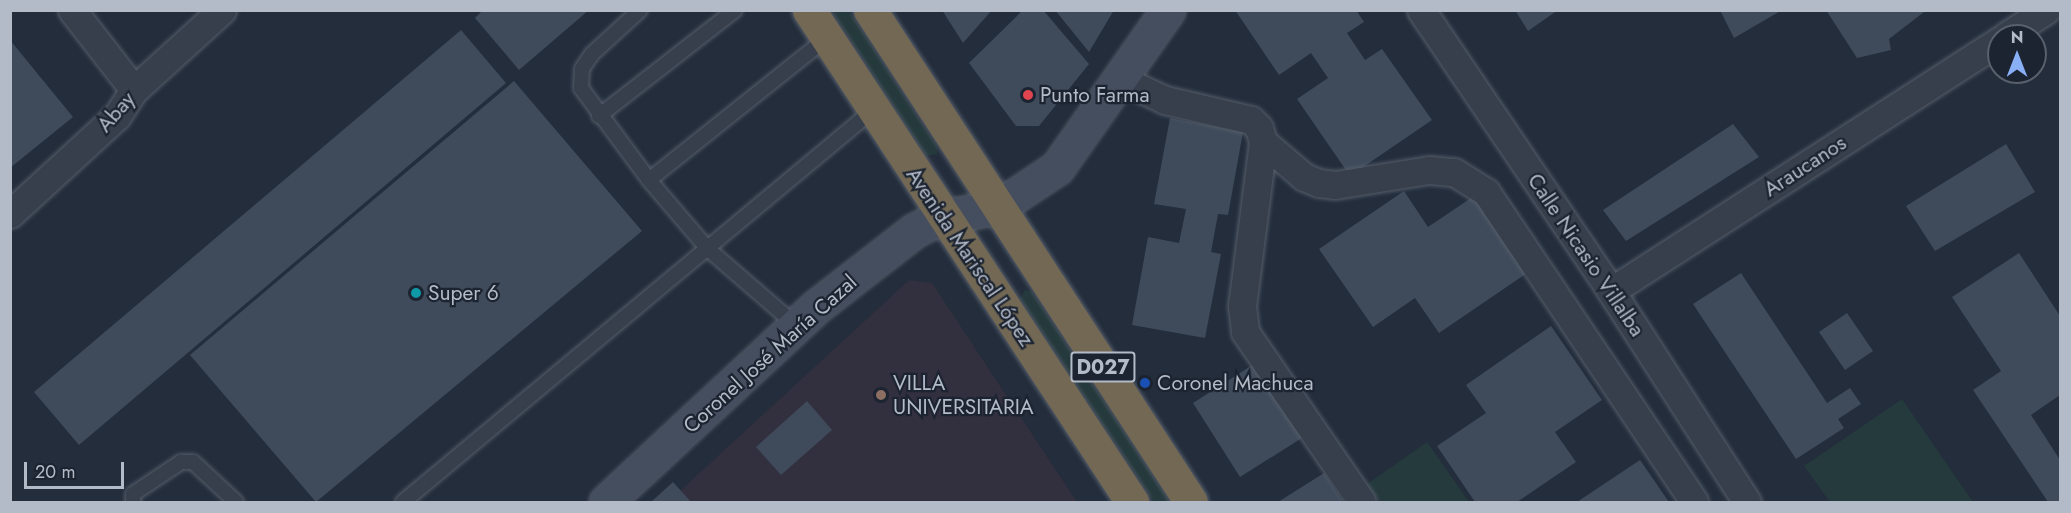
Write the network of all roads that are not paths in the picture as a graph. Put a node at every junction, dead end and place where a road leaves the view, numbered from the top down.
1 (72, 10) edge
2 (222, 10) edge
3 (640, 10) edge
4 (735, 10) edge
5 (809, 10) edge
6 (870, 10) edge
7 (1168, 10) edge
8 (1421, 10) edge
9 (827, 38) junction
10 (1987, 49) edge
11 (1120, 79) junction
12 (134, 90) junction
13 (873, 110) junction
14 (599, 116) junction
15 (1263, 142) junction
16 (649, 180) junction
17 (998, 207) junction
18 (10, 214) edge
19 (942, 218) junction
20 (708, 249) junction
21 (1611, 291) junction
22 (797, 326) junction
23 (133, 502) edge
24 (236, 502) edge
25 (403, 502) edge
26 (606, 502) edge
27 (1132, 502) edge
28 (1191, 502) edge
29 (1362, 502) edge
30 (1694, 502) edge
31 (1747, 502) edge

1 - 12 street
2 - 12 street, Abay
3 - 14 lane
4 - 14 lane
5 - 9 highway, Avenida Mariscal López / D027
6 - 17 highway, D027
7 - 11 street
8 - 21 street, Calle Nicasio Villalba
9 - 13 highway, Avenida Mariscal López / D027
9 - 16 lane
10 - 21 street, Araucanos
11 - 15 street
11 - 17 street
12 - 18 street, Abay
13 - 19 highway, Avenida Mariscal López / D027
13 - 20 lane
14 - 16 lane
15 - 29 street
15 - 30 street
16 - 20 lane
17 - 19 street, Coronel José María Cazal
17 - 28 highway, D027
19 - 22 street, Coronel José María Cazal
19 - 27 highway, Avenida Mariscal López / D027
20 - 22 lane
20 - 25 lane
21 - 31 street, Calle Nicasio Villalba
22 - 26 street, Coronel José María Cazal
23 - 24 lane

